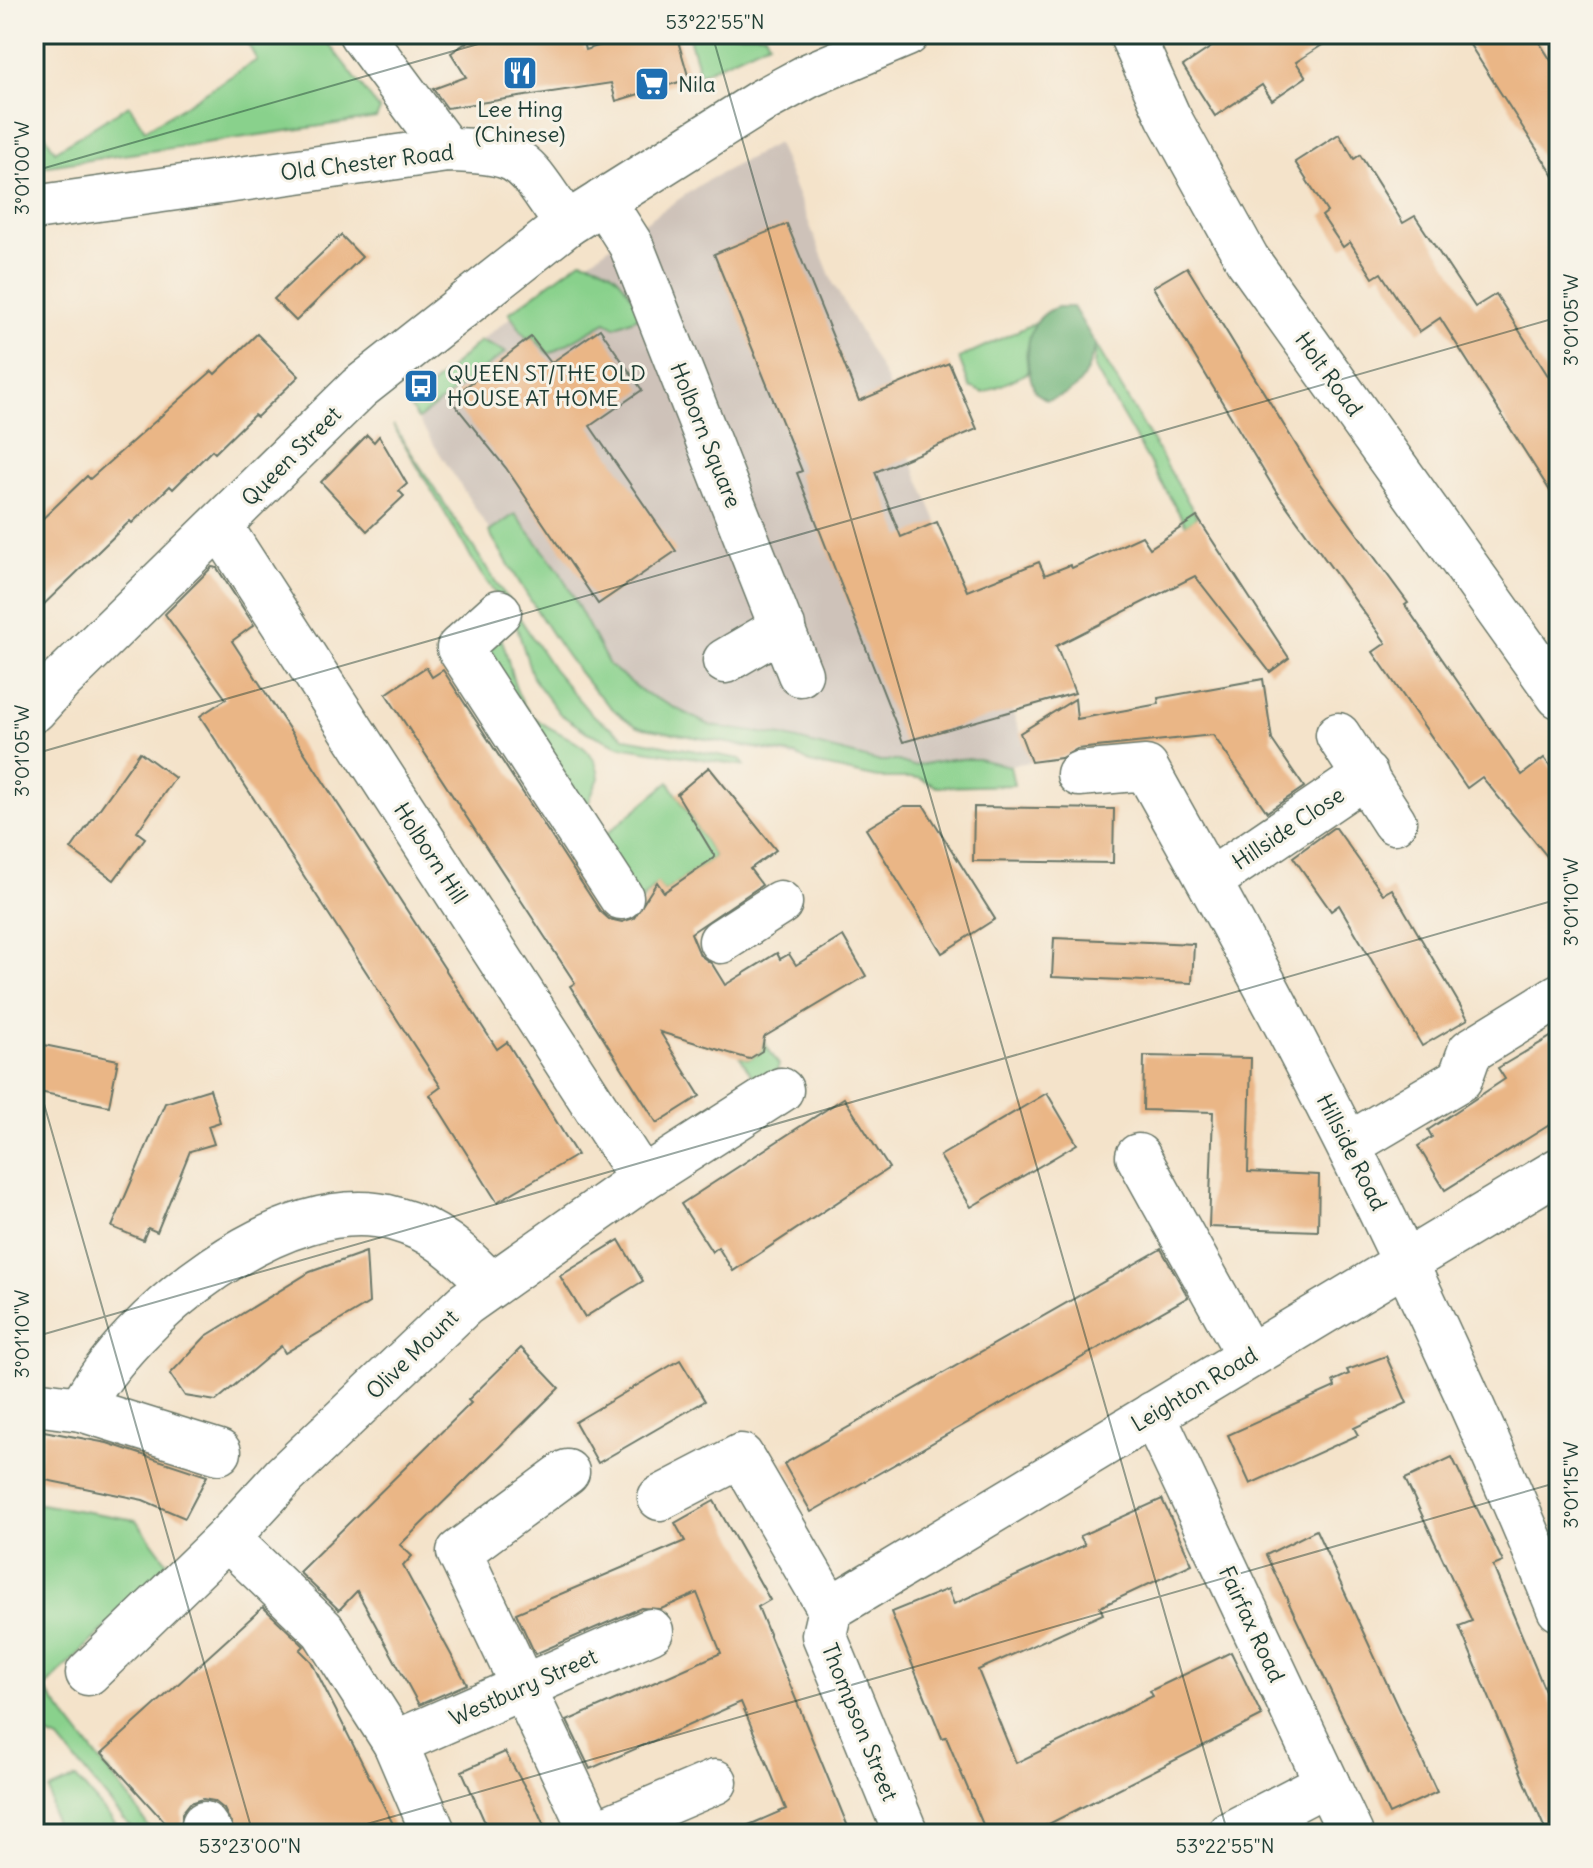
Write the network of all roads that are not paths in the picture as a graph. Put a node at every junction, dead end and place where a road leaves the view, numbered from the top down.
1 (361, 34) edge
2 (907, 34) edge
3 (1131, 34) edge
4 (447, 150) junction
5 (34, 208) edge
6 (585, 212) junction
7 (220, 526) junction
8 (499, 612) dead end
9 (783, 627) junction
10 (725, 661) dead end
11 (800, 674) dead end
12 (1559, 696) edge
13 (34, 710) edge
14 (1338, 735) dead end
15 (1079, 774) dead end
16 (1366, 775) junction
17 (1394, 822) dead end
18 (1210, 881) junction
19 (621, 897) dead end
20 (780, 903) dead end
21 (721, 941) dead end
22 (1559, 996) edge
23 (781, 1090) dead end
24 (1350, 1144) junction
25 (1138, 1156) dead end
26 (1559, 1170) edge
27 (642, 1179) junction
28 (1407, 1260) junction
29 (489, 1283) junction
30 (1249, 1356) junction
31 (34, 1403) edge
32 (81, 1409) junction
33 (1153, 1414) junction
34 (219, 1452) dead end
35 (567, 1472) dead end
36 (660, 1498) dead end
37 (227, 1538) junction
38 (1555, 1588) edge
39 (830, 1609) junction
40 (651, 1631) dead end
41 (88, 1673) dead end
42 (522, 1688) junction
43 (395, 1743) junction
44 (715, 1782) dead end
45 (1327, 1783) junction
46 (434, 1834) edge
47 (593, 1834) edge
48 (906, 1834) edge
49 (1229, 1834) edge
50 (1351, 1834) edge

1 - 4 street
2 - 6 street
3 - 12 street, Holt Road
4 - 5 street, Old Chester Road
4 - 6 street, Old Chester Road
6 - 7 street, Queen Street
6 - 9 street, Holborn Square
7 - 13 street, Queen Street
7 - 27 street, Holborn Hill
8 - 19 street
9 - 10 street
9 - 11 street, Holborn Square
14 - 16 street, Hillside Close
15 - 18 street, Hillside Road
16 - 17 street, Hillside Close
16 - 18 street, Hillside Close
18 - 24 street, Hillside Road
20 - 21 street
22 - 24 street
23 - 27 street, Olive Mount
24 - 28 street, Hillside Road
25 - 30 street
26 - 28 street, Leighton Road
27 - 29 street, Olive Mount
28 - 30 street, Leighton Road
28 - 38 street, Hillside Road
29 - 32 street
29 - 37 street, Olive Mount
30 - 33 street, Leighton Road
31 - 32 street
32 - 34 street
33 - 39 street, Leighton Road
33 - 45 street, Fairfax Road
35 - 42 street
36 - 39 street
37 - 41 street, Olive Mount
37 - 43 street
39 - 48 street, Thompson Street
40 - 42 street, Westbury Street
42 - 43 street, Westbury Street
42 - 47 street
43 - 46 street
44 - 47 street
45 - 49 street
45 - 50 street, Fairfax Road

